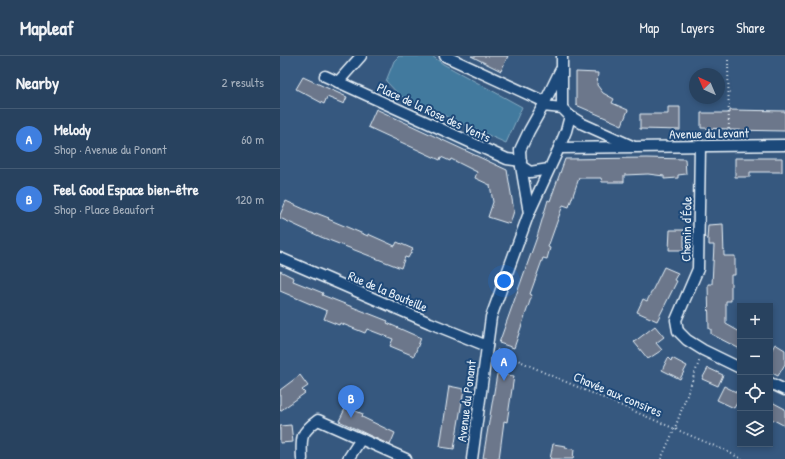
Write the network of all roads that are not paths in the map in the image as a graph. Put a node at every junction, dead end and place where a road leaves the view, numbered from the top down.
1 (360, 56) edge
2 (444, 56) edge
3 (562, 56) edge
4 (561, 67) junction
5 (326, 76) dead end
6 (338, 82) junction
7 (544, 104) junction
8 (562, 108) junction
9 (570, 116) junction
10 (785, 145) edge
11 (700, 146) junction
12 (634, 147) junction
13 (559, 148) junction
14 (521, 163) junction
15 (549, 169) junction
16 (529, 213) junction
17 (280, 258) edge
18 (486, 346) junction
19 (737, 367) edge
20 (773, 384) edge
21 (785, 390) edge
22 (361, 439) junction
23 (302, 459) edge
24 (348, 459) edge
25 (406, 459) edge
26 (472, 459) edge

1 - 6 street
2 - 7 street
3 - 4 street
4 - 7 street
4 - 8 street
5 - 6 street, Place de la Rose des Vents
6 - 14 street, Place de la Rose des Vents
7 - 8 street
7 - 14 street
8 - 9 street, Avenue du Levant
9 - 12 street, Avenue du Levant
9 - 13 street
10 - 11 street, Avenue du Levant
11 - 12 street, Avenue du Levant
11 - 19 street, Chemin d'Éole
12 - 13 street, Avenue du Levant
13 - 15 street
14 - 15 street, Place de la Rose des Vents
14 - 16 street
15 - 16 street
16 - 18 street
17 - 18 street, Rue de la Bouteille
18 - 26 street, Avenue du Ponant
20 - 21 street
22 - 23 street
22 - 24 street
22 - 25 street

